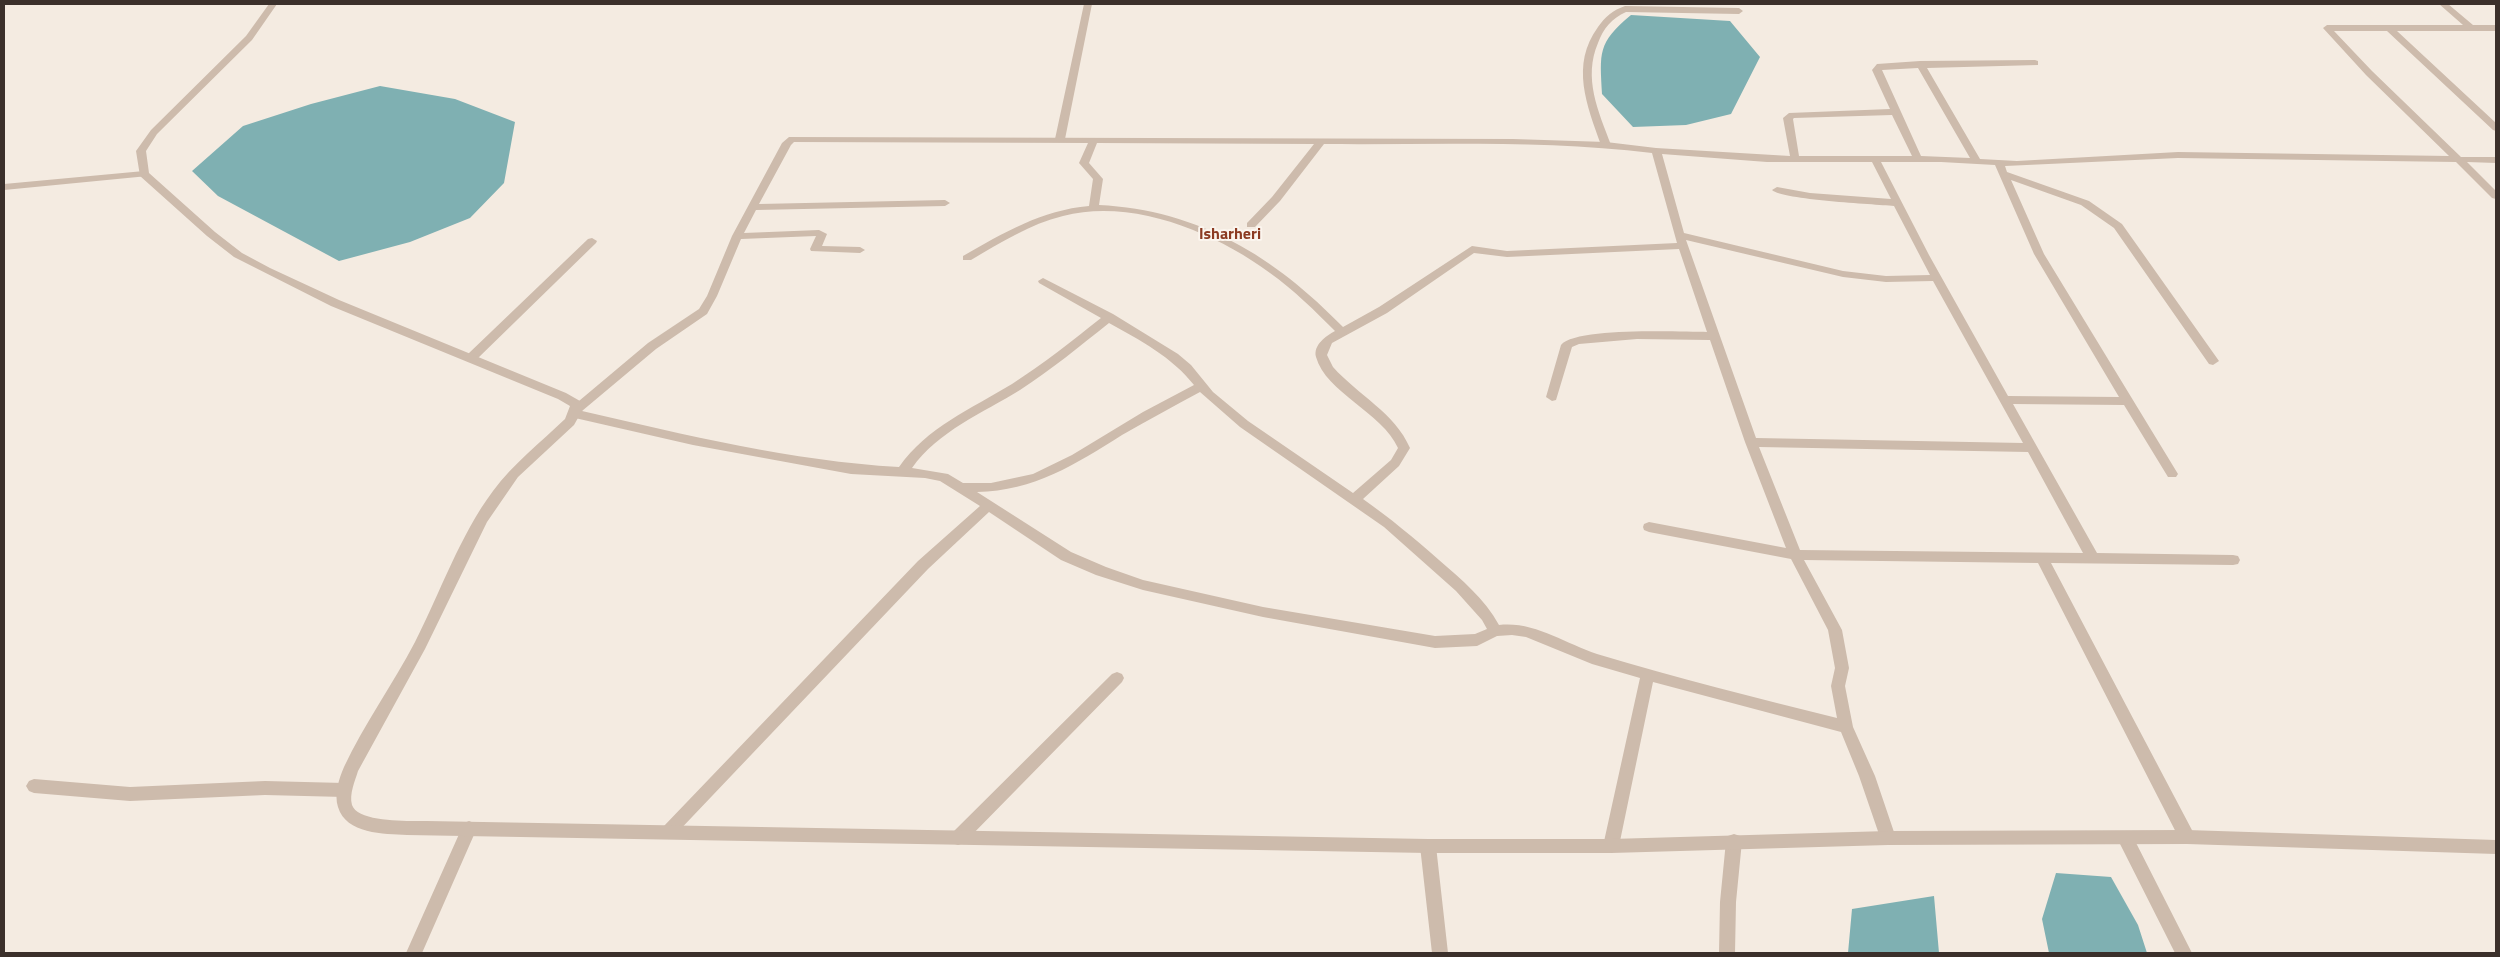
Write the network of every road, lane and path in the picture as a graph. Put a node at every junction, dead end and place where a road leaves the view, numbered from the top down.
1 (273, 4) edge
2 (1088, 4) edge
3 (2443, 4) edge
4 (1739, 11) dead end
5 (2388, 27) junction
6 (2471, 28) junction
7 (2496, 28) edge
8 (2035, 63) dead end
9 (1920, 64) junction
10 (1896, 112) junction
11 (2496, 128) edge
12 (1060, 139) junction
13 (1094, 140) junction
14 (1321, 141) junction
15 (1606, 145) junction
16 (1656, 151) junction
17 (1795, 159) junction
18 (1918, 159) junction
19 (2459, 159) junction
20 (1875, 160) junction
21 (2496, 160) edge
22 (1977, 162) junction
23 (2001, 169) junction
24 (144, 174) junction
25 (4, 187) edge
26 (1777, 190) dead end
27 (2496, 196) edge
28 (945, 203) dead end
29 (1897, 203) junction
30 (753, 206) junction
31 (1094, 208) junction
32 (1251, 226) dead end
33 (1680, 235) junction
34 (737, 236) junction
35 (592, 241) dead end
36 (1683, 246) junction
37 (860, 250) dead end
38 (967, 258) dead end
39 (1938, 278) junction
40 (1043, 281) dead end
41 (1109, 317) junction
42 (1341, 331) junction
43 (1714, 336) junction
44 (472, 357) junction
45 (2213, 361) dead end
46 (1201, 386) junction
47 (1552, 397) dead end
48 (2004, 400) junction
49 (2128, 401) junction
50 (576, 412) junction
51 (1751, 442) junction
52 (2031, 448) junction
53 (902, 471) junction
54 (2172, 474) dead end
55 (963, 488) junction
56 (1355, 499) junction
57 (988, 506) junction
58 (1650, 527) dead end
59 (1795, 555) junction
60 (2042, 558) junction
61 (2093, 559) junction
62 (2233, 560) dead end
63 (1495, 631) junction
64 (1648, 674) junction
65 (1117, 678) dead end
66 (1846, 727) junction
67 (34, 786) dead end
68 (344, 790) junction
69 (469, 828) junction
70 (668, 832) junction
71 (2187, 837) junction
72 (958, 838) junction
73 (1888, 838) junction
74 (2125, 838) junction
75 (1734, 841) junction
76 (1428, 846) junction
77 (1611, 846) junction
78 (2496, 847) edge
79 (414, 953) edge
80 (1440, 953) edge
81 (1727, 953) edge
82 (2184, 953) edge

1 - 24 street
2 - 12 street
3 - 6 street
4 - 15 street
5 - 6 street
5 - 11 street
5 - 19 street
6 - 7 street
8 - 9 street
9 - 10 street
9 - 22 street
10 - 17 street
10 - 18 street
12 - 13 street
12 - 30 street
13 - 14 street
13 - 31 street
14 - 15 street
14 - 32 street
15 - 16 street
16 - 17 street
16 - 33 street
17 - 20 street
18 - 20 street
18 - 22 street
19 - 21 street
19 - 23 street
19 - 27 street
20 - 29 street
22 - 23 street
23 - 45 street
23 - 49 street
24 - 25 street
24 - 44 street
26 - 29 street
28 - 30 street
29 - 39 street
30 - 34 street
31 - 38 street
31 - 42 street
33 - 36 street
33 - 39 street
34 - 37 street
34 - 50 street
35 - 44 street
36 - 42 street
36 - 43 street
39 - 48 street
40 - 41 street
41 - 46 street
41 - 53 street
42 - 56 street
43 - 47 street
43 - 51 street
44 - 50 street
46 - 55 street
46 - 56 street
48 - 49 street
48 - 52 street
49 - 54 street
50 - 53 street
50 - 68 street
51 - 52 street
51 - 59 street
52 - 61 street
53 - 55 street
55 - 57 street
56 - 63 street
57 - 63 street
57 - 70 street
58 - 59 street
59 - 60 street
59 - 66 street
60 - 61 street
60 - 71 street
61 - 62 street
63 - 64 street
64 - 66 street
64 - 77 street
65 - 72 street
66 - 73 street
67 - 68 street
68 - 69 street
69 - 70 street
69 - 79 street
70 - 72 street
71 - 74 street
71 - 78 street
72 - 76 street
73 - 74 street
73 - 75 street
74 - 82 street
75 - 77 street
75 - 81 street
76 - 77 street
76 - 80 street

